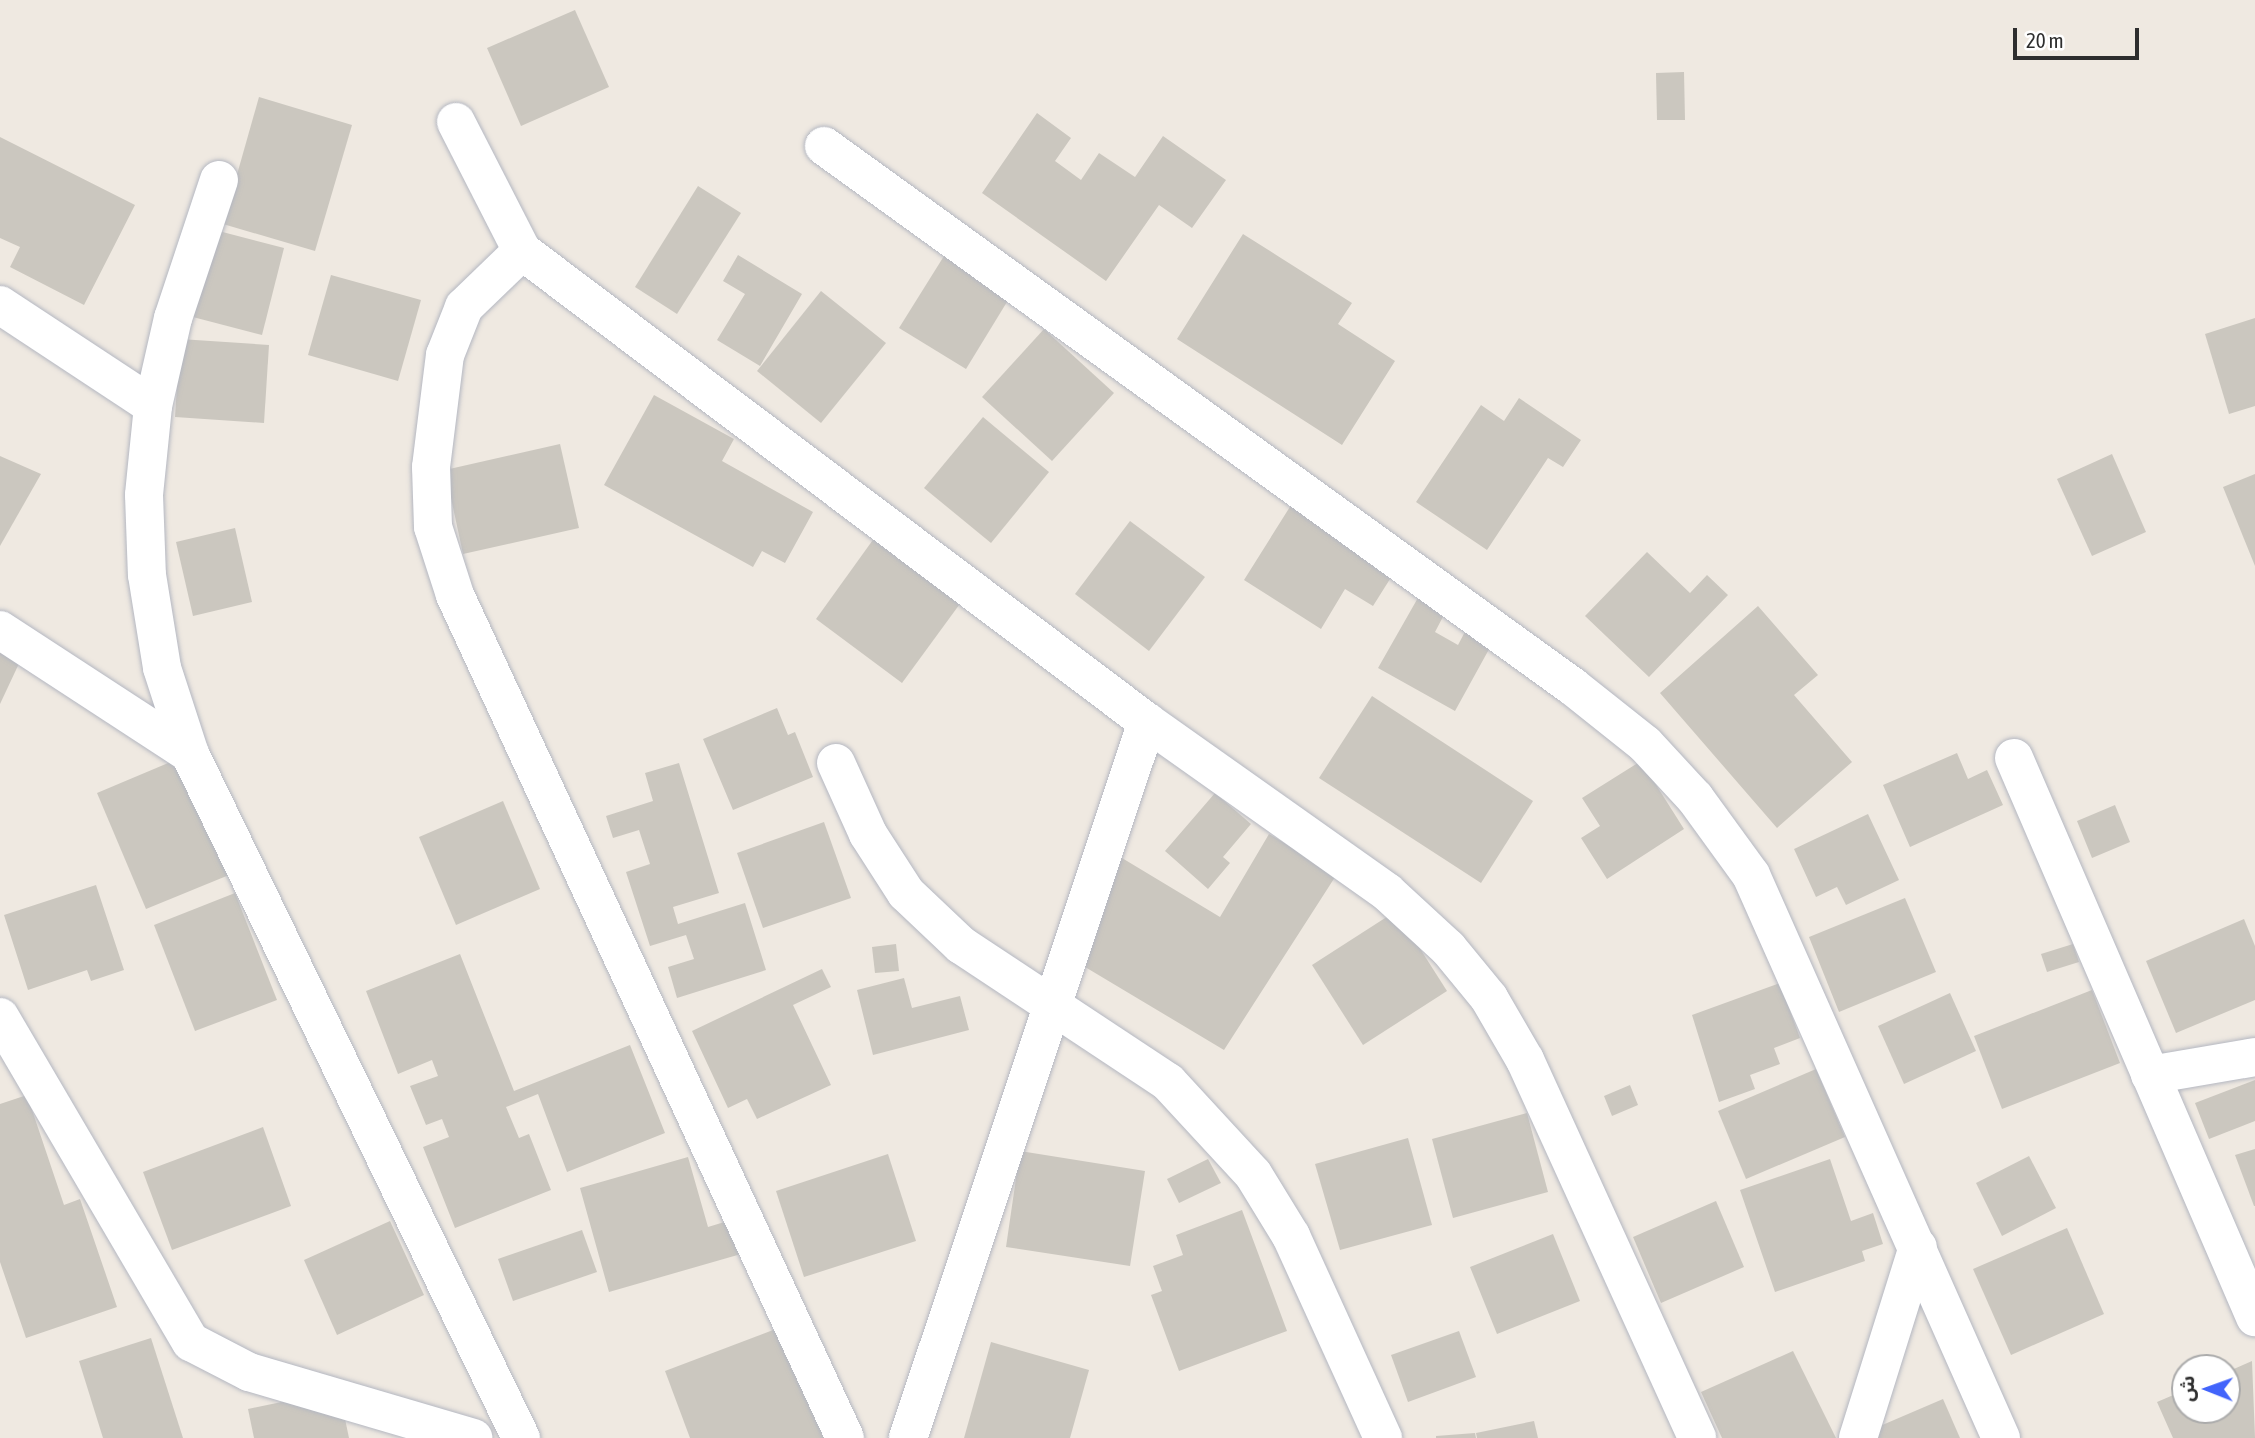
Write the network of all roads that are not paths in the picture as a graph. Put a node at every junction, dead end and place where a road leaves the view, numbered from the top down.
1 (456, 122) dead end
2 (824, 146) dead end
3 (219, 180) dead end
4 (522, 251) junction
5 (0, 305) edge
6 (153, 406) junction
7 (0, 629) edge
8 (1147, 722) junction
9 (190, 754) junction
10 (2014, 758) dead end
11 (836, 763) dead end
12 (1054, 1002) junction
13 (0, 1017) edge
14 (2255, 1057) edge
15 (2150, 1075) junction
16 (1918, 1247) junction
17 (2255, 1317) edge
18 (473, 1438) edge
19 (521, 1438) edge
20 (845, 1438) edge
21 (908, 1438) edge
22 (1382, 1438) edge
23 (1697, 1438) edge
24 (1858, 1438) edge
25 (2001, 1438) edge

1 - 4 street
2 - 16 street
3 - 6 street
4 - 8 street
4 - 20 street
5 - 6 street
6 - 9 street
7 - 9 street
8 - 12 street
8 - 23 street
9 - 19 street
10 - 15 street
11 - 12 street
12 - 21 street
12 - 22 street
13 - 18 street
14 - 15 street
15 - 17 street
16 - 24 street
16 - 25 street

